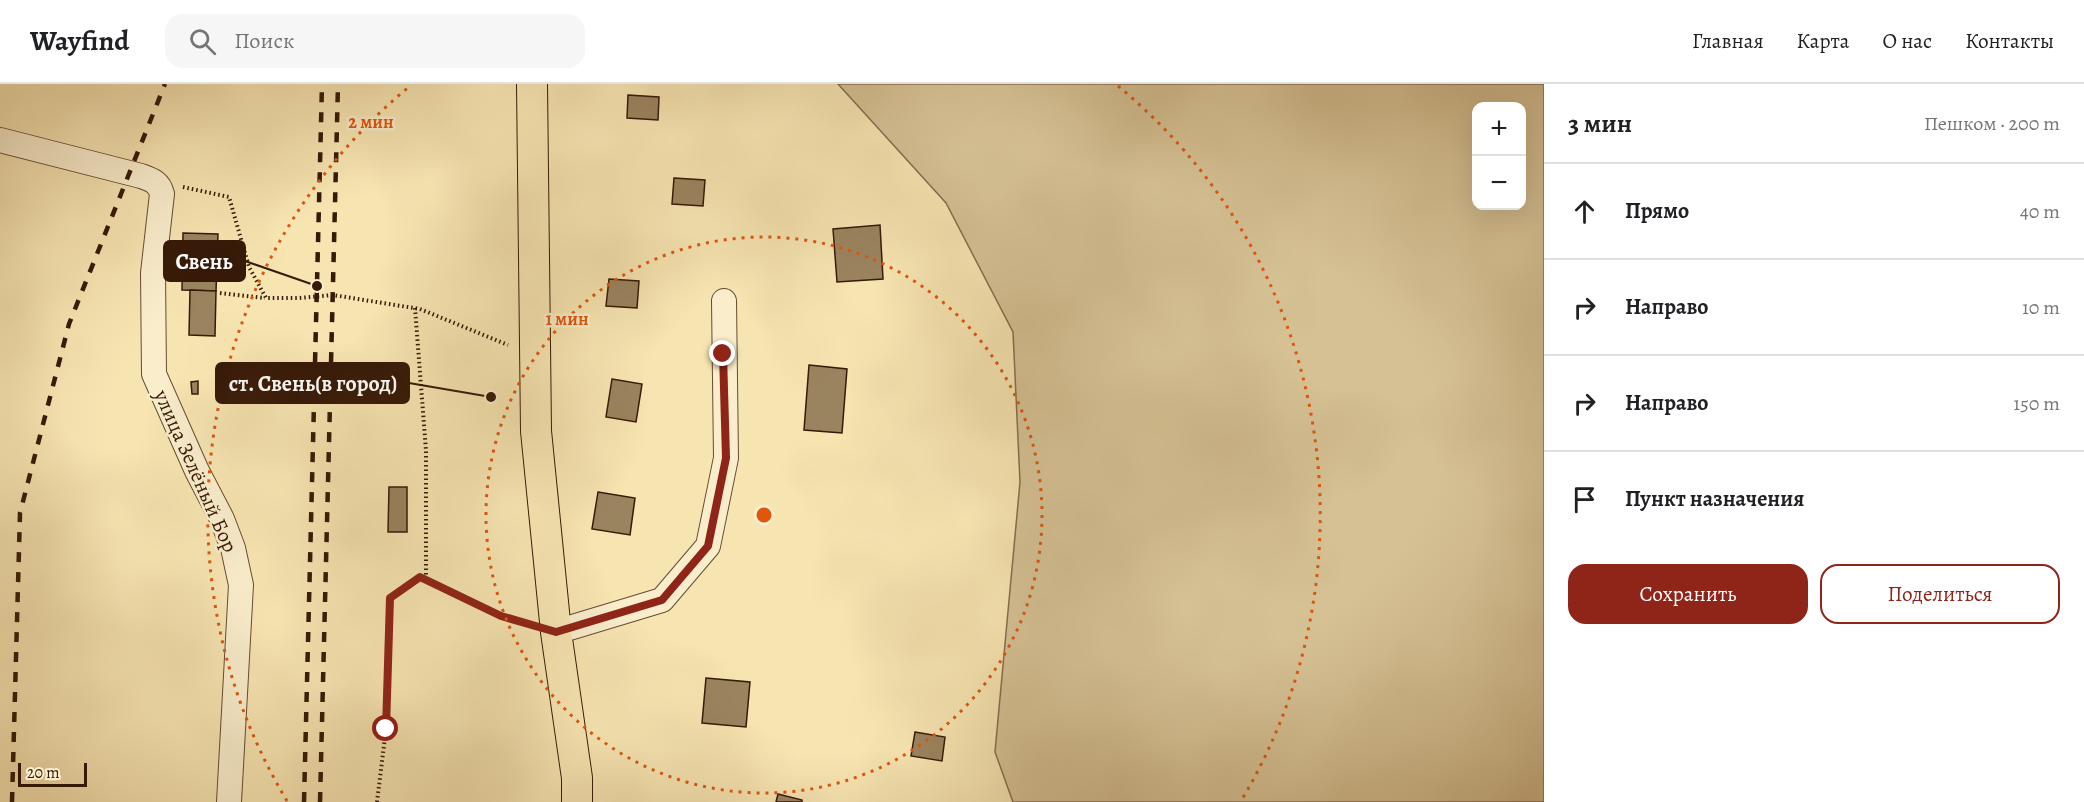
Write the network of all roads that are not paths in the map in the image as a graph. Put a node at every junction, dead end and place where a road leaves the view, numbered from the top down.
1 (532, 84) edge
2 (0, 140) edge
3 (724, 301) dead end
4 (556, 632) junction
5 (229, 802) edge
6 (577, 802) edge

1 - 4 main road
2 - 5 street, улица Зелёный Бор
3 - 4 street
4 - 6 main road

